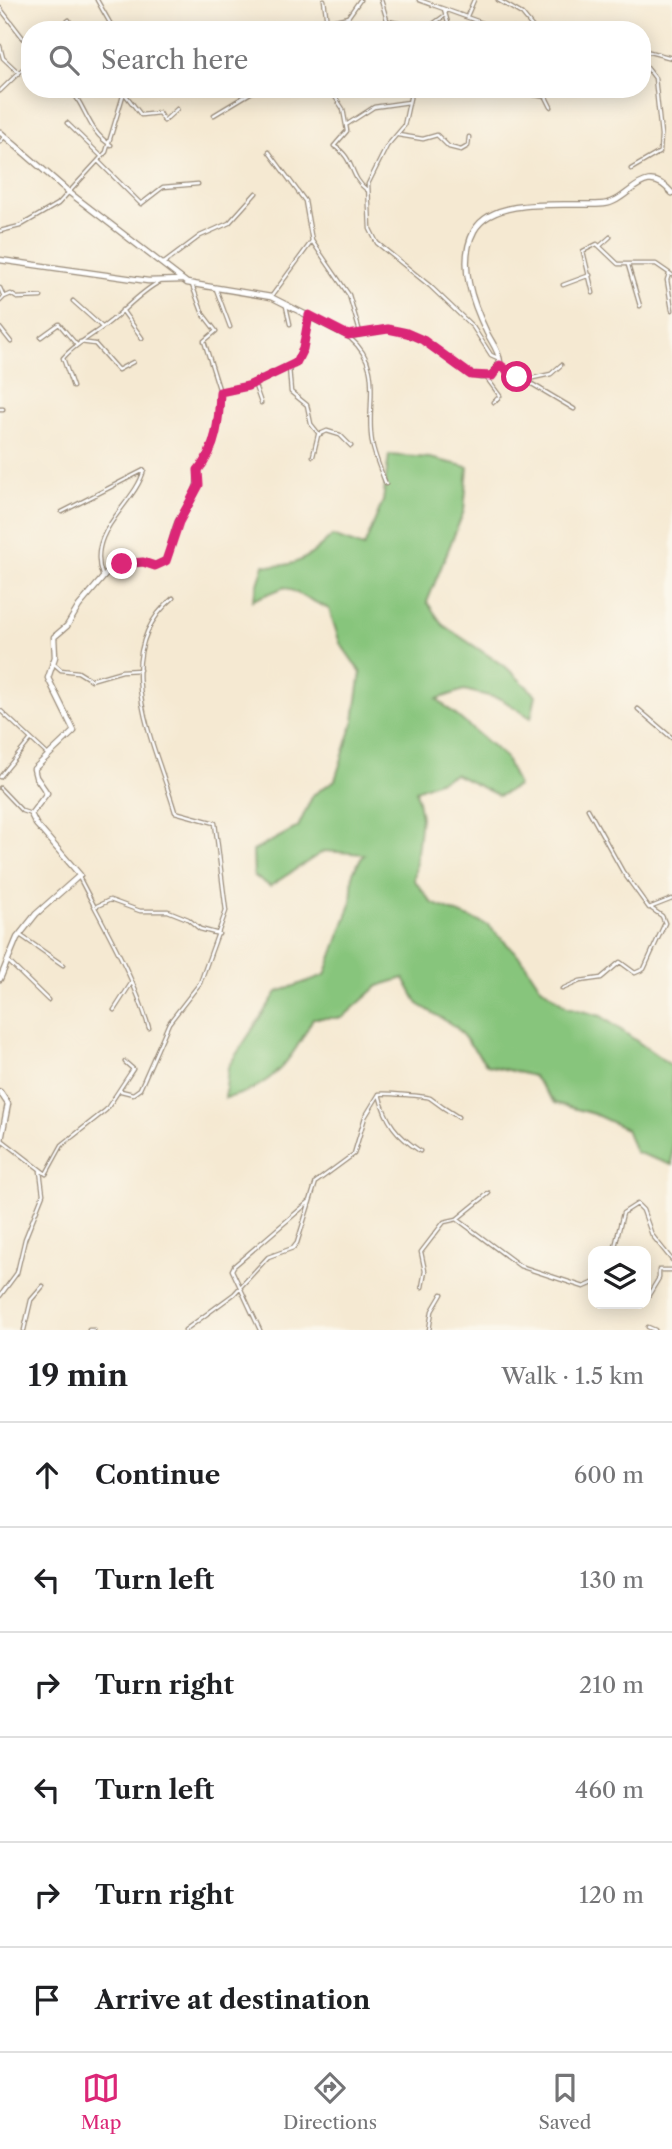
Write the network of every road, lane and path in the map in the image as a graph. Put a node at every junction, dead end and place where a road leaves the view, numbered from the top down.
1 (97, 0) edge
2 (324, 0) edge
3 (360, 0) edge
4 (381, 0) edge
5 (419, 0) edge
6 (474, 0) edge
7 (498, 0) edge
8 (0, 8) edge
9 (444, 9) junction
10 (444, 16) junction
11 (466, 17) junction
12 (109, 21) edge
13 (327, 21) edge
14 (331, 21) edge
15 (388, 21) edge
16 (437, 21) edge
17 (446, 21) edge
18 (477, 21) edge
19 (528, 21) edge
20 (21, 35) edge
21 (0, 46) edge
22 (651, 52) edge
23 (672, 58) edge
24 (651, 72) edge
25 (20, 74) joint
26 (0, 91) edge
27 (77, 98) edge
28 (123, 98) edge
29 (129, 98) edge
30 (242, 98) edge
31 (336, 98) edge
32 (410, 98) edge
33 (546, 98) edge
34 (409, 102) junction
35 (551, 107) dead end
36 (177, 109) dead end
37 (214, 115) dead end
38 (67, 123) dead end
39 (345, 126) junction
40 (2, 134) edge
41 (397, 135) junction
42 (469, 137) dead end
43 (0, 142) edge
44 (111, 145) junction
45 (269, 152) dead end
46 (102, 157) junction
47 (98, 161) junction
48 (631, 169) dead end
49 (198, 184) dead end
50 (367, 190) junction
51 (70, 193) junction
52 (256, 193) dead end
53 (672, 193) edge
54 (0, 231) edge
55 (610, 237) dead end
56 (312, 241) junction
57 (601, 245) junction
58 (0, 260) edge
59 (161, 265) junction
60 (628, 265) junction
61 (671, 274) edge
62 (591, 275) junction
63 (182, 280) junction
64 (160, 281) junction
65 (192, 285) junction
66 (563, 285) dead end
67 (0, 288) edge
68 (216, 289) junction
69 (593, 293) dead end
70 (41, 297) dead end
71 (4, 298) junction
72 (271, 298) junction
73 (0, 301) edge
74 (74, 301) dead end
75 (285, 303) junction
76 (640, 306) dead end
77 (122, 310) junction
78 (672, 310) edge
79 (309, 315) junction
80 (290, 324) dead end
81 (102, 327) junction
82 (230, 327) dead end
83 (0, 328) edge
84 (348, 335) junction
85 (361, 335) junction
86 (41, 337) dead end
87 (142, 338) dead end
88 (11, 342) dead end
89 (78, 343) junction
90 (133, 362) dead end
91 (500, 362) junction
92 (561, 365) dead end
93 (289, 368) junction
94 (485, 377) junction
95 (524, 380) junction
96 (254, 383) junction
97 (73, 387) dead end
98 (220, 392) junction
99 (494, 402) dead end
100 (261, 403) dead end
101 (574, 408) dead end
102 (319, 434) junction
103 (351, 446) dead end
104 (313, 456) dead end
105 (386, 484) dead end
106 (62, 512) dead end
107 (102, 575) junction
108 (173, 598) dead end
109 (52, 663) junction
110 (140, 670) junction
111 (638, 709) dead end
112 (1, 711) edge
113 (672, 738) edge
114 (31, 739) junction
115 (47, 754) junction
116 (0, 777) edge
117 (0, 788) edge
118 (588, 808) dead end
119 (31, 814) junction
120 (79, 877) junction
121 (672, 899) edge
122 (97, 906) junction
123 (652, 909) junction
124 (219, 934) junction
125 (19, 935) junction
126 (7, 959) junction
127 (64, 965) dead end
128 (0, 979) edge
129 (132, 982) junction
130 (562, 989) dead end
131 (48, 1000) dead end
132 (114, 1010) dead end
133 (149, 1028) dead end
134 (125, 1062) dead end
135 (121, 1091) junction
136 (0, 1092) edge
137 (379, 1094) junction
138 (458, 1117) dead end
139 (1, 1143) edge
140 (420, 1151) dead end
141 (40, 1171) junction
142 (489, 1193) dead end
143 (310, 1201) junction
144 (457, 1219) junction
145 (615, 1246) edge
146 (672, 1260) edge
147 (672, 1270) edge
148 (588, 1285) edge
149 (43, 1286) dead end
150 (242, 1287) junction
151 (422, 1287) dead end
152 (651, 1293) edge
153 (442, 1294) dead end
154 (0, 1296) edge
155 (648, 1326) dead end
156 (24, 1330) edge
157 (89, 1330) edge
158 (94, 1330) edge
159 (185, 1330) edge
160 (260, 1330) edge
161 (429, 1330) edge
162 (655, 1330) edge

1 - 12 street
2 - 13 street
3 - 14 street
4 - 15 street
5 - 9 street
6 - 11 street
7 - 19 street
8 - 20 street
9 - 10 street
9 - 11 street
10 - 16 street
10 - 17 street
11 - 18 street
21 - 25 street
22 - 23 street
24 - 48 street
25 - 26 street
27 - 44 street
28 - 44 street
29 - 36 street
30 - 37 street
31 - 39 street
32 - 34 street
33 - 35 street
34 - 39 street
34 - 41 street
38 - 46 street
39 - 50 street
40 - 43 street
40 - 51 street
41 - 42 street
41 - 50 street
44 - 46 street
45 - 56 street
46 - 47 street
47 - 49 street
47 - 51 street
50 - 91 street
51 - 54 street
51 - 59 street
52 - 59 street
53 - 91 street
55 - 57 street
56 - 72 street
56 - 85 street
57 - 60 street
57 - 62 street
58 - 64 street
59 - 63 street
60 - 61 street
60 - 76 street
61 - 78 street
62 - 66 street
62 - 69 street
63 - 64 street
63 - 65 street
64 - 77 street
65 - 68 street
65 - 98 street
67 - 71 street
68 - 72 street
68 - 82 street
70 - 71 street
71 - 73 street
72 - 75 street
74 - 81 street
75 - 79 street
75 - 80 street
77 - 81 street
77 - 87 street
79 - 84 street
79 - 93 street
81 - 89 street
83 - 88 street
84 - 85 street
84 - 105 street
85 - 94 street
86 - 89 street
89 - 90 street
89 - 97 street
91 - 94 street
91 - 95 street
92 - 95 street
93 - 96 street
93 - 102 street
94 - 99 street
95 - 101 street
96 - 98 street
96 - 100 street
98 - 107 street
102 - 103 street
102 - 104 street
106 - 107 street
107 - 109 street
108 - 110 street
109 - 110 street
109 - 115 street
110 - 124 street
111 - 113 street
112 - 114 street
114 - 115 street
114 - 116 street
115 - 119 street
117 - 119 street
118 - 123 street
119 - 120 street
120 - 122 street
120 - 125 street
121 - 123 street
122 - 124 street
122 - 129 street
123 - 130 street
124 - 135 street
125 - 126 street
125 - 127 street
126 - 128 street
126 - 131 street
129 - 132 street
129 - 133 street
134 - 135 street
135 - 141 street
136 - 139 street
137 - 138 street
137 - 140 street
137 - 143 street
139 - 141 street
141 - 154 street
142 - 144 street
143 - 150 street
143 - 150 street
144 - 148 street
144 - 151 street
145 - 146 street
147 - 152 street
149 - 156 street
150 - 159 street
150 - 160 street
153 - 161 street
155 - 162 street
157 - 158 street

